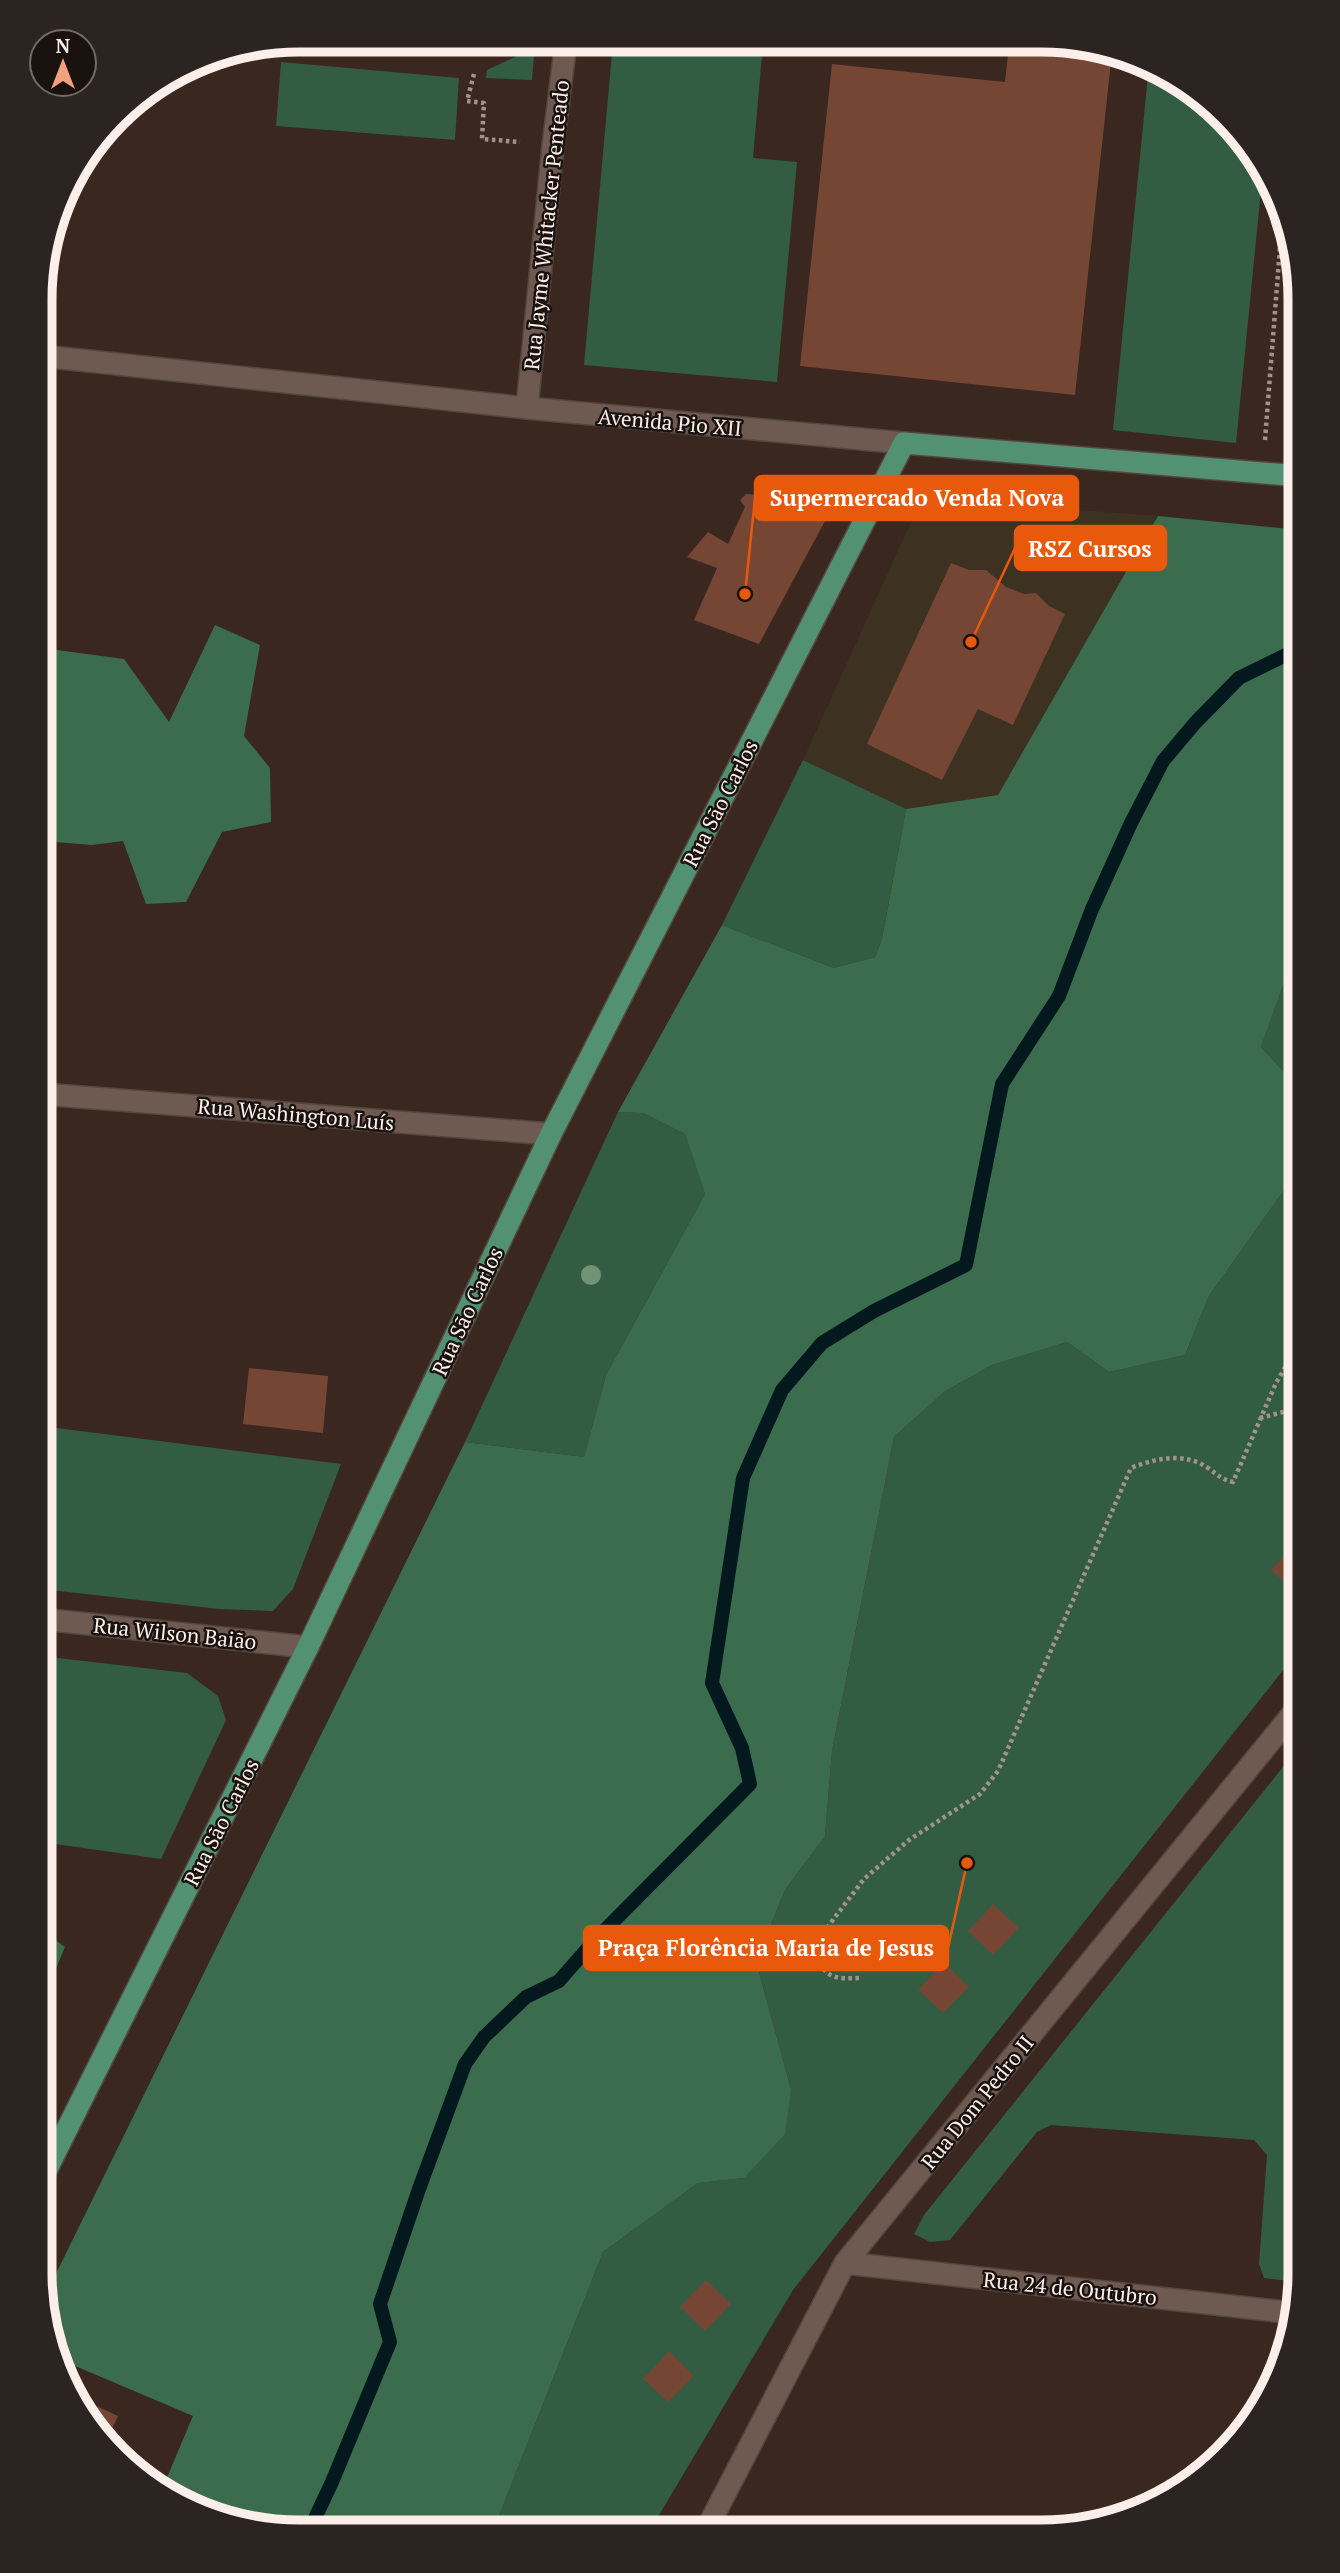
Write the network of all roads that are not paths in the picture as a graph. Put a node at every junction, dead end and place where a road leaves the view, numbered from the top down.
1 (565, 53) edge
2 (52, 357) edge
3 (527, 408) junction
4 (904, 443) junction
5 (1288, 475) edge
6 (52, 1095) edge
7 (551, 1134) junction
8 (52, 1620) edge
9 (308, 1647) junction
10 (1287, 1720) edge
11 (52, 2159) edge
12 (845, 2263) junction
13 (1284, 2313) edge
14 (711, 2520) edge

1 - 3 street, Rua Jayme Whitacker Penteado
2 - 3 street, Avenida Pio XII
3 - 4 street, Avenida Pio XII
4 - 5 main road, Avenida Pio XII
4 - 7 main road, Rua São Carlos
6 - 7 street, Rua Washington Luís
7 - 9 main road, Rua São Carlos
8 - 9 street, Rua Wilson Baião
9 - 11 main road, Rua São Carlos
10 - 12 street, Rua Dom Pedro II
12 - 13 street, Rua 24 de Outubro
12 - 14 street, Rua Dom Pedro II

